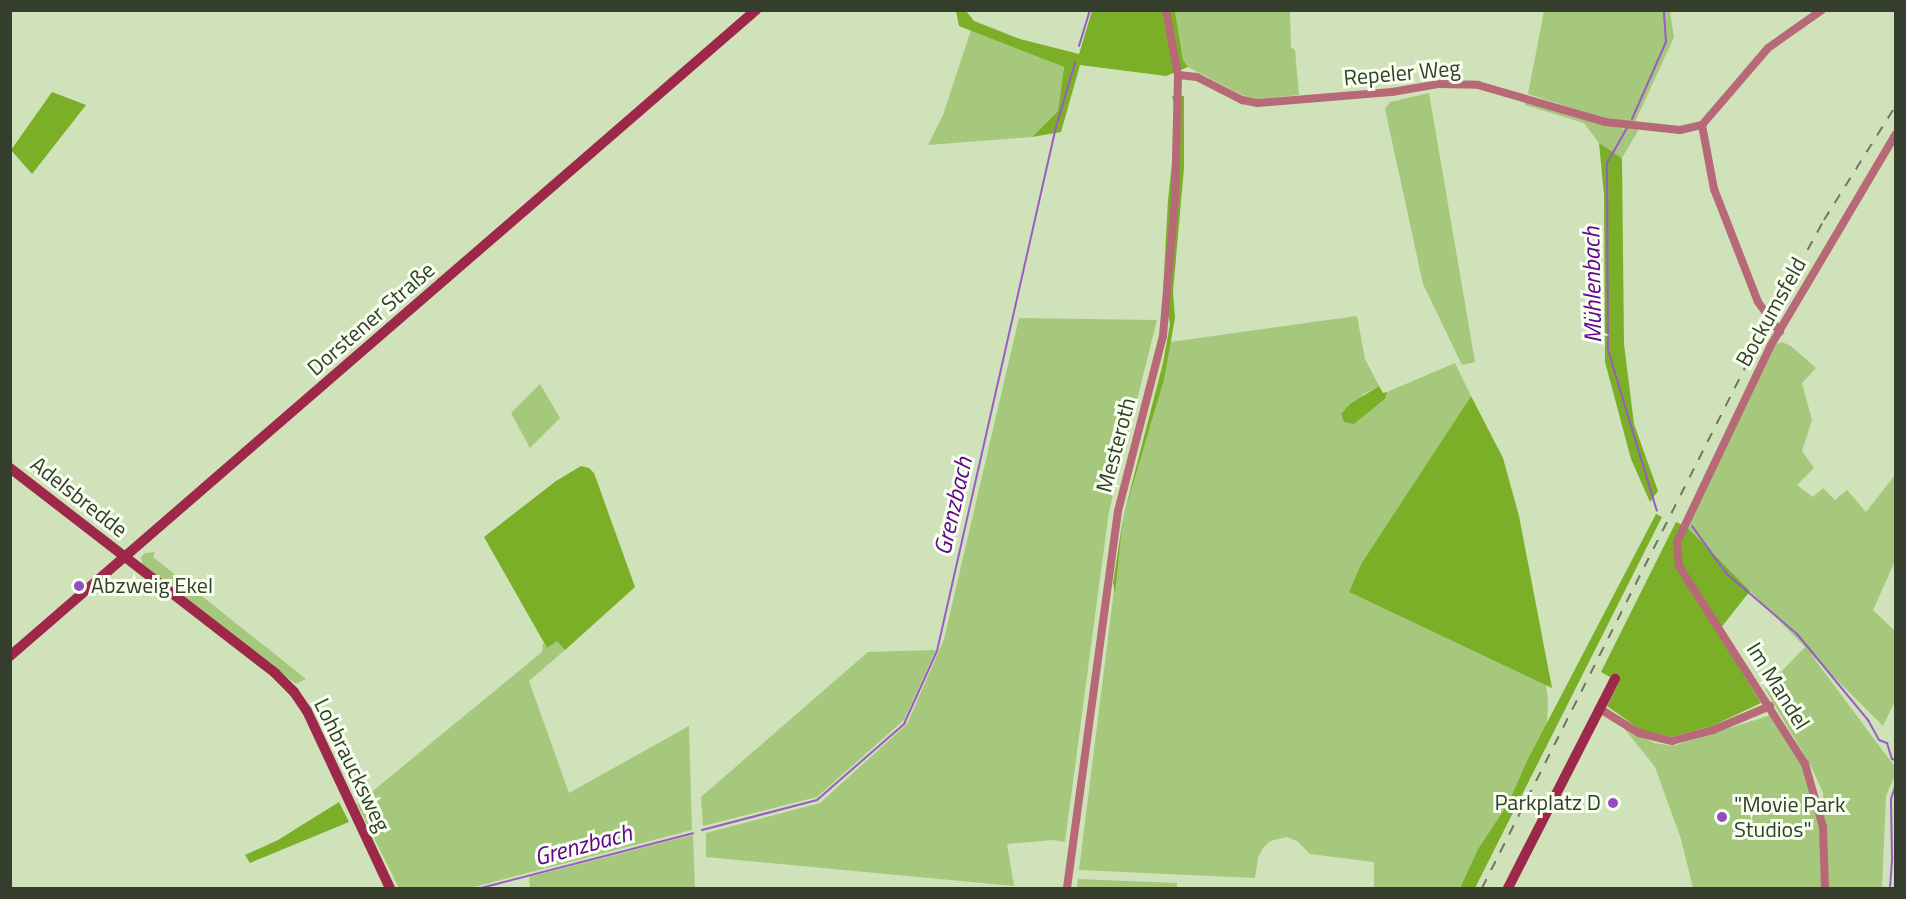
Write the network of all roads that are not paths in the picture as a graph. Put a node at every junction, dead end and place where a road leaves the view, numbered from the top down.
1 (756, 10) edge
2 (1166, 10) edge
3 (1822, 10) edge
4 (1178, 75) junction
5 (1702, 125) junction
6 (1896, 134) edge
7 (1780, 332) junction
8 (10, 468) edge
9 (1690, 515) joint
10 (124, 557) junction
11 (10, 656) edge
12 (1615, 679) dead end
13 (1770, 706) junction
14 (1600, 709) junction
15 (390, 888) edge
16 (1067, 888) edge
17 (1508, 888) edge
18 (1825, 888) edge

1 - 10 main road, Dorstener Straße
2 - 4 street, Mesteroth
3 - 5 street
4 - 5 street, Repeler Weg
4 - 16 street, Mesteroth
5 - 7 street
6 - 7 street, Bockumsfeld
7 - 9 street, Bockumsfeld
8 - 10 main road, Adelsbredde
9 - 13 street, Im Mandel
10 - 11 main road, Dorstener Straße
10 - 15 main road, Lohbraucksweg
12 - 14 main road
13 - 14 street
13 - 18 street, Im Mandel
14 - 17 main road

